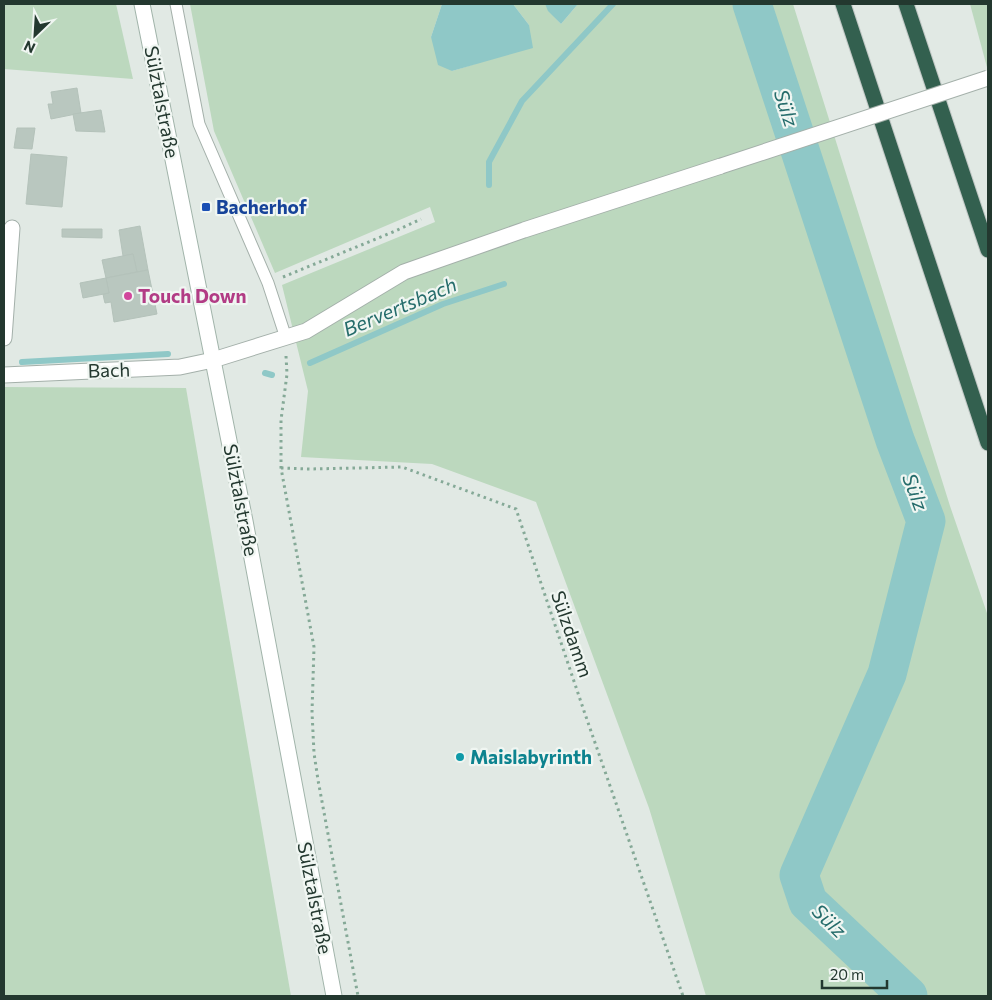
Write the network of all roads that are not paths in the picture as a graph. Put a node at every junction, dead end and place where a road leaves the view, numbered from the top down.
1 (142, 4) edge
2 (176, 4) edge
3 (843, 4) edge
4 (906, 4) edge
5 (988, 78) edge
6 (12, 228) dead end
7 (988, 250) edge
8 (4, 338) edge
9 (286, 338) junction
10 (213, 360) junction
11 (4, 375) edge
12 (988, 443) edge
13 (334, 996) edge

1 - 10 street, Sülztalstraße
2 - 9 lane
3 - 12 highway
4 - 7 highway
5 - 9 street, Bach, bridge
6 - 8 street
9 - 10 street, Bach
10 - 11 street, Bach
10 - 13 street, Sülztalstraße

